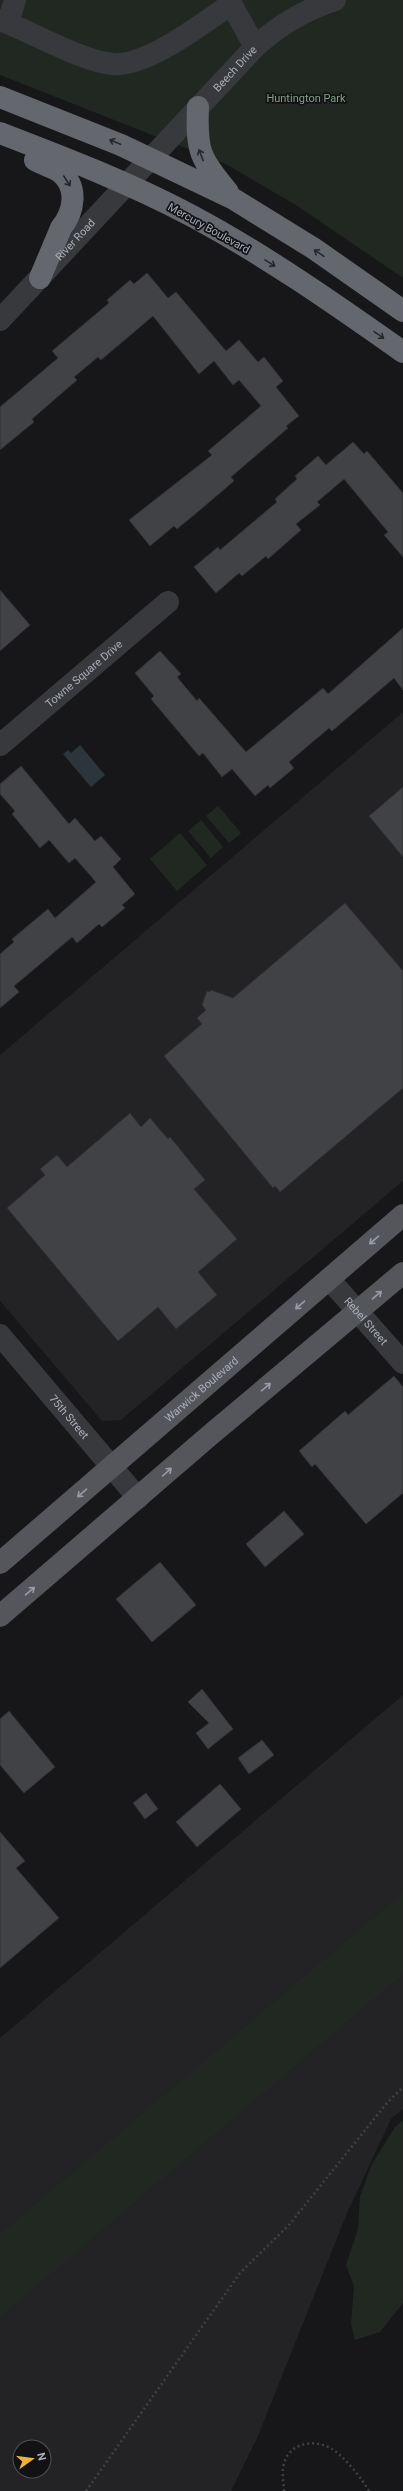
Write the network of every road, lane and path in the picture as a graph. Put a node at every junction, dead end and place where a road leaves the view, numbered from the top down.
1 (15, 0) edge
2 (335, 0) edge
3 (230, 2) edge
4 (4, 21) edge
5 (255, 47) junction
6 (0, 97) edge
7 (198, 107) junction
8 (0, 133) edge
9 (0, 138) edge
10 (150, 158) junction
11 (126, 184) junction
12 (232, 198) junction
13 (40, 278) junction
14 (403, 311) edge
15 (0, 320) edge
16 (403, 352) edge
17 (168, 602) dead end
18 (0, 745) edge
19 (403, 1215) edge
20 (403, 1273) edge
21 (329, 1279) junction
22 (358, 1310) junction
23 (0, 1335) edge
24 (403, 1363) edge
25 (112, 1468) junction
26 (138, 1498) junction
27 (0, 1563) edge
28 (0, 1616) edge
29 (403, 2088) edge
30 (86, 2491) edge
31 (284, 2491) edge
32 (369, 2491) edge

1 - 4 street
2 - 5 street, Beech Drive
3 - 4 street
3 - 5 street
5 - 7 street, Beech Drive
10 -> 6 highway
7 - 10 street, Beech Drive
12 -> 7 highway
8 - 11 highway, Mercury Boulevard
9 -> 13 highway
10 - 11 street, River Road
10 - 12 highway
11 - 13 street, River Road
11 -> 16 highway, Mercury Boulevard
14 -> 12 highway
13 - 15 street, River Road
17 - 18 street, Towne Square Drive
19 -> 21 main road, Warwick Boulevard
22 -> 20 main road
21 - 22 street, Rebel Street
21 -> 25 main road, Warwick Boulevard
22 - 24 street, Rebel Street
26 -> 22 main road
23 - 25 street, 75th Street
25 - 26 street, 75th Street
25 -> 27 main road, Warwick Boulevard
28 -> 26 main road
29 - 30 path
31 - 32 path

